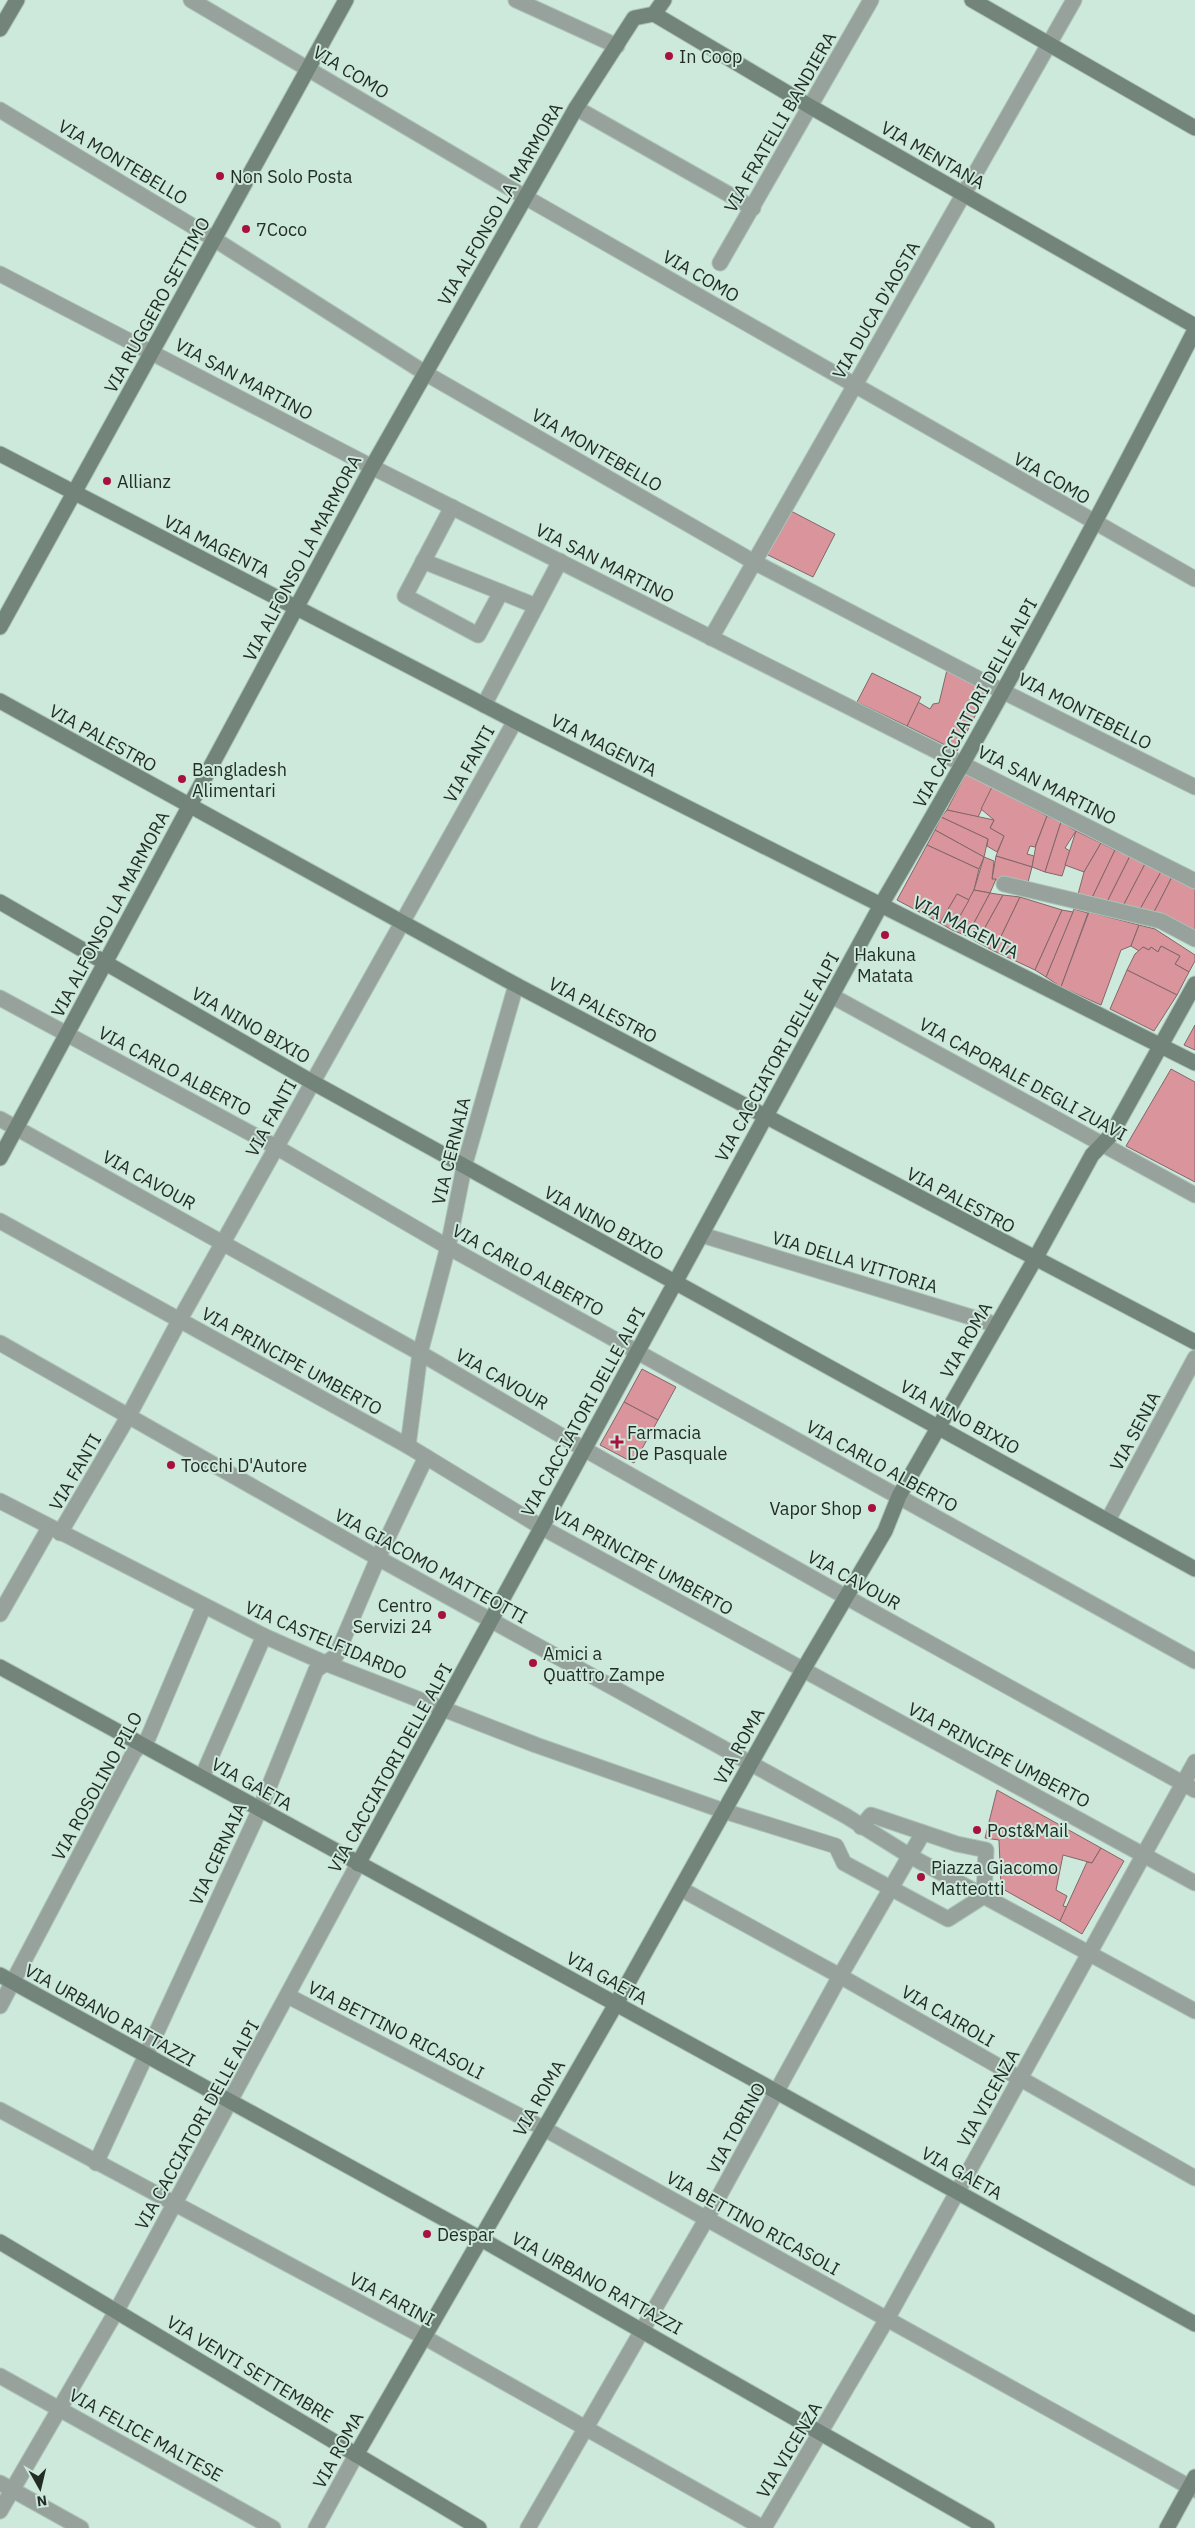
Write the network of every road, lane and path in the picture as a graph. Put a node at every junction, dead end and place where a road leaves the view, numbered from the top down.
1 (17, 0) edge
2 (191, 0) edge
3 (346, 0) edge
4 (516, 0) edge
5 (664, 0) edge
6 (871, 0) edge
7 (972, 0) edge
8 (1074, 0) edge
9 (654, 14) junction
10 (0, 28) edge
11 (1049, 44) junction
12 (617, 46) junction
13 (309, 69) junction
14 (811, 106) junction
15 (576, 108) junction
16 (0, 110) edge
17 (1195, 128) edge
18 (964, 194) junction
19 (525, 197) junction
20 (752, 208) junction
21 (214, 239) junction
22 (720, 262) dead end
23 (0, 274) edge
24 (1195, 328) edge
25 (151, 352) junction
26 (425, 373) junction
27 (855, 386) junction
28 (0, 454) edge
29 (372, 467) junction
30 (75, 493) junction
31 (452, 507) junction
32 (1096, 524) junction
33 (423, 560) junction
34 (560, 561) junction
35 (754, 562) junction
36 (1195, 579) edge
37 (501, 592) junction
38 (536, 606) junction
39 (297, 609) junction
40 (0, 628) edge
41 (711, 638) junction
42 (1004, 692) junction
43 (0, 701) edge
44 (484, 705) junction
45 (515, 721) junction
46 (964, 764) junction
47 (1195, 787) edge
48 (189, 807) junction
49 (1195, 881) edge
50 (1004, 884) dead end
51 (0, 902) edge
52 (881, 905) junction
53 (402, 924) junction
54 (1195, 939) edge
55 (104, 963) junction
56 (1195, 984) edge
57 (516, 986) junction
58 (832, 996) junction
59 (0, 998) edge
60 (66, 1034) junction
61 (1162, 1046) junction
62 (1195, 1063) edge
63 (312, 1082) junction
64 (765, 1118) junction
65 (0, 1119) edge
66 (16, 1129) junction
67 (1103, 1144) junction
68 (276, 1148) junction
69 (0, 1158) edge
70 (464, 1167) junction
71 (1195, 1195) edge
72 (0, 1220) edge
73 (702, 1235) junction
74 (224, 1242) junction
75 (448, 1247) junction
76 (1035, 1259) junction
77 (674, 1283) junction
78 (179, 1321) junction
79 (997, 1325) junction
80 (1195, 1342) edge
81 (0, 1343) edge
82 (420, 1352) junction
83 (637, 1353) junction
84 (1195, 1358) edge
85 (128, 1416) junction
86 (938, 1426) junction
87 (408, 1446) junction
88 (584, 1449) junction
89 (426, 1456) junction
90 (899, 1496) junction
91 (0, 1501) edge
92 (1108, 1520) junction
93 (541, 1527) junction
94 (55, 1530) junction
95 (378, 1558) junction
96 (1195, 1569) edge
97 (846, 1597) junction
98 (204, 1606) junction
99 (0, 1614) edge
100 (491, 1621) junction
101 (264, 1636) junction
102 (1195, 1661) edge
103 (325, 1663) junction
104 (0, 1667) edge
105 (802, 1670) junction
106 (445, 1709) junction
107 (141, 1746) junction
108 (1195, 1762) edge
109 (749, 1764) junction
110 (202, 1777) junction
111 (1189, 1787) edge
112 (260, 1809) junction
113 (724, 1811) junction
114 (861, 1827) junction
115 (923, 1833) junction
116 (1145, 1855) junction
117 (910, 1856) junction
118 (358, 1864) junction
119 (1195, 1882) edge
120 (681, 1889) junction
121 (887, 1894) junction
122 (989, 1898) junction
123 (1091, 1953) junction
124 (840, 1976) junction
125 (7, 1978) edge
126 (288, 1996) junction
127 (616, 2004) junction
128 (0, 2006) edge
129 (1195, 2011) edge
130 (146, 2056) junction
131 (1021, 2079) junction
132 (777, 2092) junction
133 (230, 2103) junction
134 (0, 2110) edge
135 (543, 2128) junction
136 (96, 2163) junction
137 (1195, 2178) edge
138 (957, 2192) junction
139 (175, 2205) junction
140 (707, 2218) junction
141 (481, 2239) junction
142 (0, 2242) edge
143 (117, 2310) junction
144 (887, 2319) junction
145 (1195, 2324) edge
146 (643, 2330) junction
147 (424, 2337) junction
148 (0, 2376) edge
149 (60, 2409) junction
150 (584, 2428) junction
151 (821, 2432) junction
152 (356, 2455) junction
153 (1193, 2485) edge
154 (6, 2487) edge
155 (0, 2511) edge
156 (81, 2528) edge
157 (273, 2528) edge
158 (316, 2528) edge
159 (480, 2528) edge
160 (528, 2528) edge
161 (763, 2528) edge
162 (987, 2528) edge
163 (1167, 2528) edge

1 - 10 street
2 - 13 street, VIA COMO
3 - 13 street, VIA RUGGERO SETTIMO
4 - 12 street
5 - 9 street
6 - 14 street, VIA FRATELLI BANDIERA
7 - 11 street
8 - 11 street, VIA DUCA D'AOSTA
9 - 12 street, VIA ALFONSO LA MARMORA
9 - 14 street, VIA MENTANA
11 - 17 street
11 - 18 street, VIA DUCA D'AOSTA
12 - 15 street, VIA ALFONSO LA MARMORA
13 - 19 street, VIA COMO
13 - 21 street, VIA RUGGERO SETTIMO
14 - 18 street, VIA MENTANA
14 - 20 street, VIA FRATELLI BANDIERA
15 - 19 street, VIA ALFONSO LA MARMORA
15 - 20 street
16 - 21 street, VIA MONTEBELLO
18 - 24 street, VIA MENTANA
18 - 27 street, VIA DUCA D'AOSTA
19 - 26 street, VIA ALFONSO LA MARMORA
19 - 27 street, VIA COMO
20 - 22 street, VIA FRATELLI BANDIERA
21 - 25 street, VIA RUGGERO SETTIMO
21 - 26 street, VIA MONTEBELLO
23 - 25 street, VIA SAN MARTINO
24 - 32 street, VIA CACCIATORI DELLE ALPI
25 - 29 street, VIA SAN MARTINO
25 - 30 street, VIA RUGGERO SETTIMO
26 - 29 street, VIA ALFONSO LA MARMORA
26 - 35 street, VIA MONTEBELLO
27 - 32 street, VIA COMO
27 - 35 street, VIA DUCA D'AOSTA
28 - 30 street, VIA MAGENTA
29 - 31 street, VIA SAN MARTINO
29 - 39 street, VIA ALFONSO LA MARMORA
30 - 39 street, VIA MAGENTA
30 - 40 street, VIA RUGGERO SETTIMO
31 - 33 street
31 - 34 street, VIA SAN MARTINO
32 - 36 street, VIA COMO
32 - 42 street, VIA CACCIATORI DELLE ALPI
33 - 37 street
33 - 37 street
34 - 38 street
34 - 41 street, VIA SAN MARTINO
35 - 41 street, VIA DUCA D'AOSTA
35 - 42 street, VIA MONTEBELLO
37 - 38 street
38 - 44 street
39 - 44 street, VIA MAGENTA
39 - 48 street, VIA ALFONSO LA MARMORA
41 - 46 street, VIA SAN MARTINO
42 - 46 street, VIA CACCIATORI DELLE ALPI
42 - 47 street, VIA MONTEBELLO
43 - 48 street, VIA PALESTRO
44 - 45 street, VIA MAGENTA
45 - 52 street, VIA MAGENTA
45 - 53 street, VIA FANTI
46 - 49 street, VIA SAN MARTINO
46 - 52 street, VIA CACCIATORI DELLE ALPI
48 - 53 street, VIA PALESTRO
48 - 55 street, VIA ALFONSO LA MARMORA
50 - 54 street
51 - 55 street, VIA NINO BIXIO
52 - 58 street, VIA CACCIATORI DELLE ALPI
52 - 61 street, VIA MAGENTA
53 - 57 street, VIA PALESTRO
53 - 63 street, VIA FANTI
55 - 60 street, VIA ALFONSO LA MARMORA
55 - 63 street, VIA NINO BIXIO
56 - 61 street, VIA ROMA
57 - 64 street, VIA PALESTRO
57 - 70 street, VIA CERNAIA
58 - 64 street, VIA CACCIATORI DELLE ALPI
58 - 67 street, VIA CAPORALE DEGLI ZUAVI
59 - 60 street, VIA CARLO ALBERTO
60 - 66 street, VIA ALFONSO LA MARMORA
60 - 68 street, VIA CARLO ALBERTO
61 - 62 street, VIA MAGENTA
61 - 67 street, VIA ROMA
63 - 68 street, VIA FANTI
63 - 70 street, VIA NINO BIXIO
64 - 73 street, VIA CACCIATORI DELLE ALPI
64 - 76 street, VIA PALESTRO
65 - 66 street, VIA CAVOUR
66 - 69 street, VIA ALFONSO LA MARMORA
66 - 74 street, VIA CAVOUR
67 - 71 street, VIA CAPORALE DEGLI ZUAVI
67 - 76 street, VIA ROMA
68 - 74 street, VIA FANTI
68 - 75 street, VIA CARLO ALBERTO
70 - 75 street, VIA CERNAIA
70 - 77 street, VIA NINO BIXIO
72 - 78 street, VIA PRINCIPE UMBERTO
73 - 77 street, VIA CACCIATORI DELLE ALPI
73 - 79 street, VIA DELLA VITTORIA
74 - 78 street, VIA FANTI
74 - 82 street, VIA CAVOUR
75 - 82 street, VIA CERNAIA
75 - 83 street, VIA CARLO ALBERTO
76 - 79 street, VIA ROMA
76 - 80 street, VIA PALESTRO
77 - 83 street, VIA CACCIATORI DELLE ALPI
77 - 86 street, VIA NINO BIXIO
78 - 85 street, VIA FANTI
78 - 87 street, VIA PRINCIPE UMBERTO
79 - 86 street, VIA ROMA
81 - 85 street, VIA GIACOMO MATTEOTTI
82 - 87 street, VIA CERNAIA
82 - 88 street, VIA CAVOUR
83 - 88 street, VIA CACCIATORI DELLE ALPI
83 - 90 street, VIA CARLO ALBERTO
84 - 92 street, VIA SENIA
85 - 94 street, VIA FANTI
85 - 95 street, VIA GIACOMO MATTEOTTI
86 - 90 street, VIA ROMA
86 - 92 street, VIA NINO BIXIO
87 - 89 street, VIA PRINCIPE UMBERTO
88 - 93 street, VIA CACCIATORI DELLE ALPI
88 - 97 street, VIA CAVOUR
89 - 93 street, VIA PRINCIPE UMBERTO
89 - 95 street, VIA CERNAIA
90 - 97 street, VIA ROMA
90 - 102 street, VIA CARLO ALBERTO
91 - 94 street, VIA CASTELFIDARDO
92 - 96 street, VIA NINO BIXIO
93 - 100 street, VIA CACCIATORI DELLE ALPI
93 - 105 street, VIA PRINCIPE UMBERTO
94 - 98 street, VIA CASTELFIDARDO
94 - 99 street, VIA FANTI
95 - 100 street, VIA GIACOMO MATTEOTTI
95 - 103 street, VIA CERNAIA
97 - 105 street, VIA ROMA
97 - 111 street, VIA CAVOUR
98 - 101 street, VIA CASTELFIDARDO
98 - 107 street, VIA ROSOLINO PILO
100 - 106 street, VIA CACCIATORI DELLE ALPI
100 - 109 street, VIA GIACOMO MATTEOTTI
101 - 103 street, VIA CASTELFIDARDO
101 - 110 street
103 - 106 street, VIA CASTELFIDARDO
103 - 112 street, VIA CERNAIA
104 - 107 street, VIA GAETA
105 - 109 street, VIA ROMA
105 - 116 street, VIA PRINCIPE UMBERTO
106 - 113 street, VIA CASTELFIDARDO
106 - 118 street, VIA CACCIATORI DELLE ALPI
107 - 110 street, VIA GAETA
107 - 125 street, VIA ROSOLINO PILO
108 - 111 street, VIA VICENZA
109 - 113 street, VIA ROMA
109 - 114 street, VIA GIACOMO MATTEOTTI
110 - 112 street, VIA GAETA
111 - 116 street, VIA VICENZA
112 - 118 street, VIA GAETA
112 - 130 street, VIA CERNAIA
113 - 120 street, VIA ROMA
113 - 121 street, VIA CASTELFIDARDO
114 - 115 street
114 - 117 street, VIA GIACOMO MATTEOTTI
115 - 117 street, VIA TORINO
115 - 122 street
116 - 119 street, VIA PRINCIPE UMBERTO
116 - 123 street, VIA VICENZA
117 - 121 street, VIA TORINO
117 - 122 street, VIA GIACOMO MATTEOTTI
118 - 126 street, VIA CACCIATORI DELLE ALPI
118 - 127 street, VIA GAETA
120 - 124 street, VIA CAIROLI
120 - 127 street, VIA ROMA
121 - 122 street
121 - 124 street, VIA TORINO
122 - 123 street
123 - 129 street
123 - 131 street, VIA VICENZA
124 - 131 street, VIA CAIROLI
124 - 132 street, VIA TORINO
125 - 128 street, VIA ROSOLINO PILO
125 - 130 street, VIA URBANO RATTAZZI
126 - 133 street, VIA CACCIATORI DELLE ALPI
126 - 135 street, VIA BETTINO RICASOLI
127 - 132 street, VIA GAETA
127 - 135 street, VIA ROMA
130 - 133 street, VIA URBANO RATTAZZI
130 - 136 street, VIA CERNAIA
131 - 137 street, VIA CAIROLI
131 - 138 street, VIA VICENZA
132 - 138 street, VIA GAETA
132 - 140 street, VIA TORINO
133 - 139 street, VIA CACCIATORI DELLE ALPI
133 - 141 street, VIA URBANO RATTAZZI
134 - 136 street, VIA FARINI
135 - 140 street, VIA BETTINO RICASOLI
135 - 141 street, VIA ROMA
136 - 139 street, VIA FARINI
138 - 144 street, VIA VICENZA
138 - 145 street, VIA GAETA
139 - 143 street, VIA CACCIATORI DELLE ALPI
139 - 147 street, VIA FARINI
140 - 144 street, VIA BETTINO RICASOLI
140 - 146 street, VIA TORINO
141 - 146 street, VIA URBANO RATTAZZI
141 - 147 street, VIA ROMA
142 - 143 street, VIA VENTI SETTEMBRE
143 - 149 street, VIA CACCIATORI DELLE ALPI
143 - 152 street, VIA VENTI SETTEMBRE
144 - 151 street, VIA VICENZA
144 - 153 street, VIA BETTINO RICASOLI
146 - 150 street, VIA TORINO
146 - 151 street, VIA URBANO RATTAZZI
147 - 150 street, VIA FARINI
147 - 152 street, VIA ROMA
148 - 149 street, VIA FELICE MALTESE
149 - 154 street, VIA CACCIATORI DELLE ALPI
149 - 157 street, VIA FELICE MALTESE
150 - 160 street, VIA TORINO
150 - 161 street, VIA FARINI
151 - 161 street, VIA VICENZA
151 - 162 street, VIA URBANO RATTAZZI
152 - 158 street, VIA ROMA
152 - 159 street, VIA VENTI SETTEMBRE
153 - 163 street
154 - 155 street, VIA CACCIATORI DELLE ALPI
154 - 156 street

